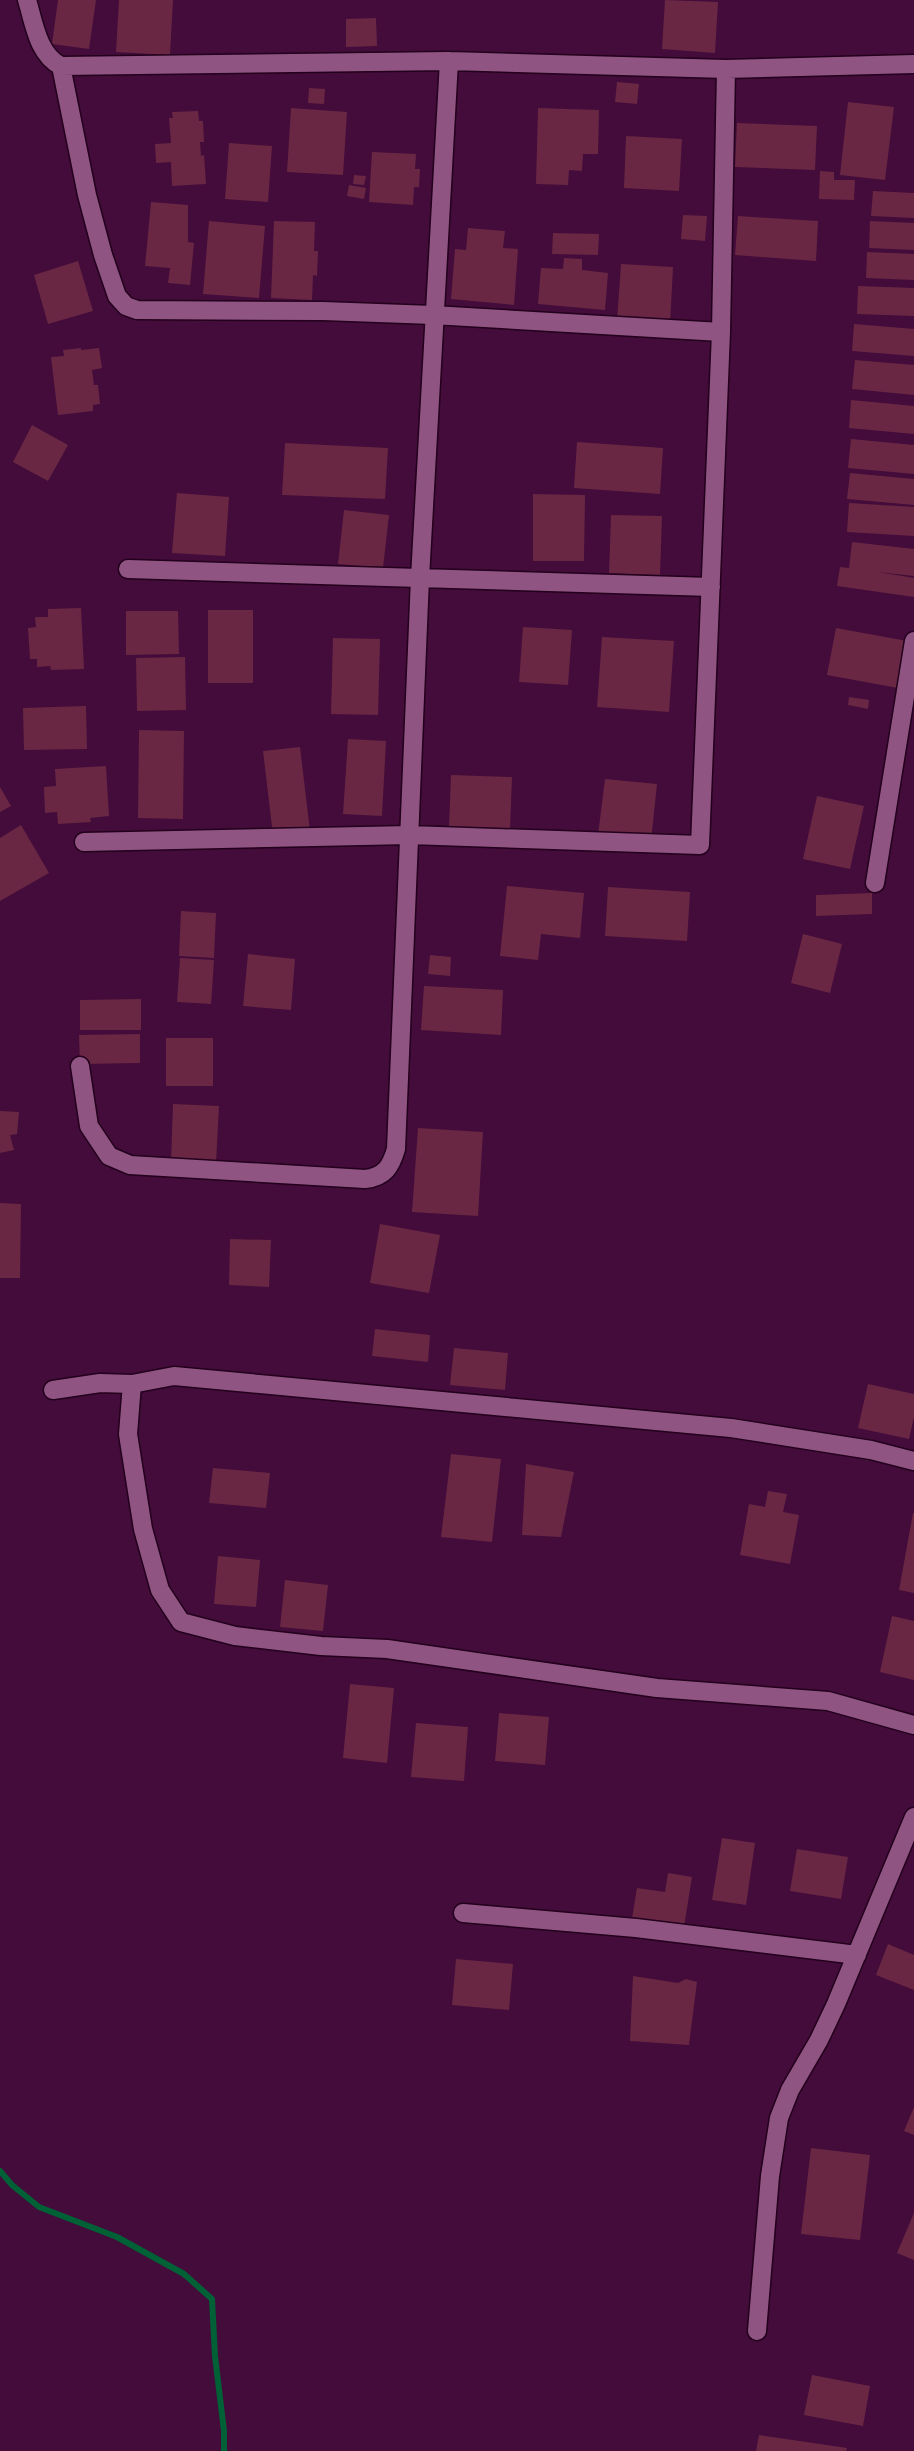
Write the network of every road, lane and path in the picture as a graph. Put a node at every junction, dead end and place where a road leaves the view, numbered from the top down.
1 (27, 0) edge
2 (449, 61) junction
3 (914, 64) edge
4 (61, 66) junction
5 (726, 69) junction
6 (434, 315) junction
7 (721, 332) junction
8 (128, 569) dead end
9 (420, 578) junction
10 (711, 587) junction
11 (914, 641) edge
12 (410, 835) junction
13 (84, 842) dead end
14 (875, 883) dead end
15 (80, 1066) dead end
16 (132, 1384) junction
17 (52, 1390) dead end
18 (914, 1461) edge
19 (914, 1725) edge
20 (914, 1817) edge
21 (463, 1913) dead end
22 (857, 1955) junction
23 (757, 2331) dead end

1 - 4 street
2 - 4 street
2 - 5 street
2 - 6 street
3 - 5 street
4 - 6 street
5 - 7 street
6 - 7 street
6 - 9 street
7 - 10 street
8 - 9 street
9 - 10 street
9 - 12 street
10 - 12 street
11 - 14 street
12 - 13 street
12 - 15 street
16 - 17 street
16 - 18 street
16 - 19 street
20 - 22 street
21 - 22 street
22 - 23 street

